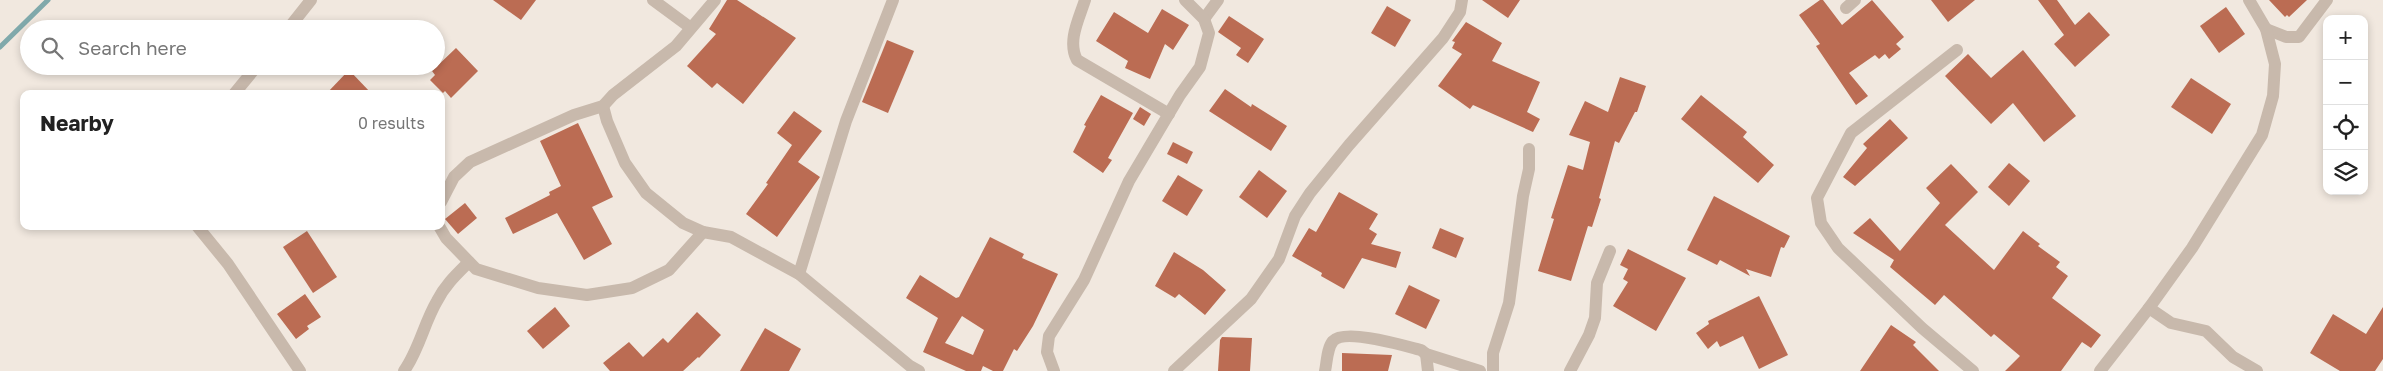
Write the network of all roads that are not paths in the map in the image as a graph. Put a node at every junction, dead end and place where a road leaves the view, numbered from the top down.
1 (310, 0) edge
2 (653, 0) edge
3 (715, 0) edge
4 (893, 0) edge
5 (1085, 0) edge
6 (1184, 0) edge
7 (1218, 0) edge
8 (1462, 0) edge
9 (2249, 0) edge
10 (2327, 0) edge
11 (1204, 19) junction
12 (295, 20) edge
13 (691, 28) junction
14 (2266, 29) junction
15 (1957, 50) dead end
16 (250, 75) edge
17 (237, 90) edge
18 (603, 106) junction
19 (1169, 114) junction
20 (1528, 149) dead end
21 (445, 194) edge
22 (200, 230) edge
23 (442, 230) edge
24 (703, 232) junction
25 (1610, 251) dead end
26 (469, 262) junction
27 (799, 274) junction
28 (2149, 308) junction
29 (1426, 354) junction
30 (300, 371) edge
31 (404, 371) edge
32 (919, 371) edge
33 (1054, 371) edge
34 (1174, 371) edge
35 (1325, 371) edge
36 (1428, 371) edge
37 (1480, 371) edge
38 (1492, 371) edge
39 (1570, 371) edge
40 (1973, 371) edge
41 (2100, 371) edge
42 (2257, 371) edge

1 - 12 street
2 - 13 street
3 - 13 street
4 - 27 street
5 - 19 street
6 - 11 street
7 - 11 street
8 - 34 street
9 - 14 street
10 - 14 street
11 - 19 street
13 - 18 street
14 - 28 street
15 - 40 street
16 - 17 street
18 - 21 street
18 - 24 street
19 - 33 street
20 - 38 street
22 - 30 street
23 - 26 street
24 - 26 street
24 - 27 street
25 - 39 street
26 - 31 street
27 - 32 street
28 - 41 street
28 - 42 street
29 - 35 street
29 - 36 street
29 - 37 street

